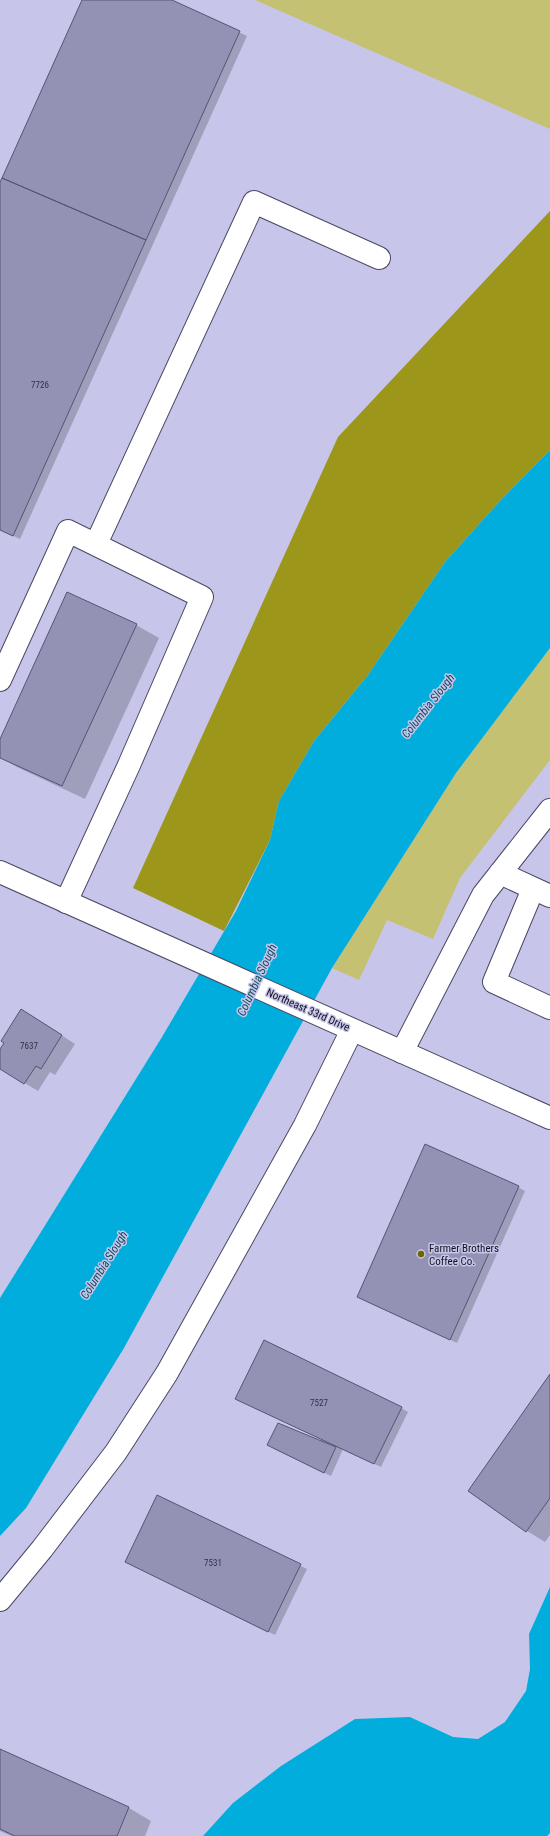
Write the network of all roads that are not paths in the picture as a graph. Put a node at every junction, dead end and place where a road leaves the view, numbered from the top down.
1 (379, 258) dead end
2 (96, 544) junction
3 (0, 680) edge
4 (550, 810) edge
5 (0, 872) edge
6 (500, 873) junction
7 (542, 892) edge
8 (66, 902) junction
9 (550, 1008) edge
10 (342, 1025) junction
11 (402, 1052) junction
12 (550, 1118) edge
13 (0, 1600) edge

1 - 2 main road
2 - 3 main road
2 - 8 main road
4 - 6 main road
5 - 8 main road, Northeast 33rd Drive
6 - 7 main road
6 - 11 main road
7 - 9 main road
8 - 10 main road, Northeast 33rd Drive
10 - 11 main road, Northeast 33rd Drive
10 - 13 main road
11 - 12 main road, Northeast 33rd Drive

